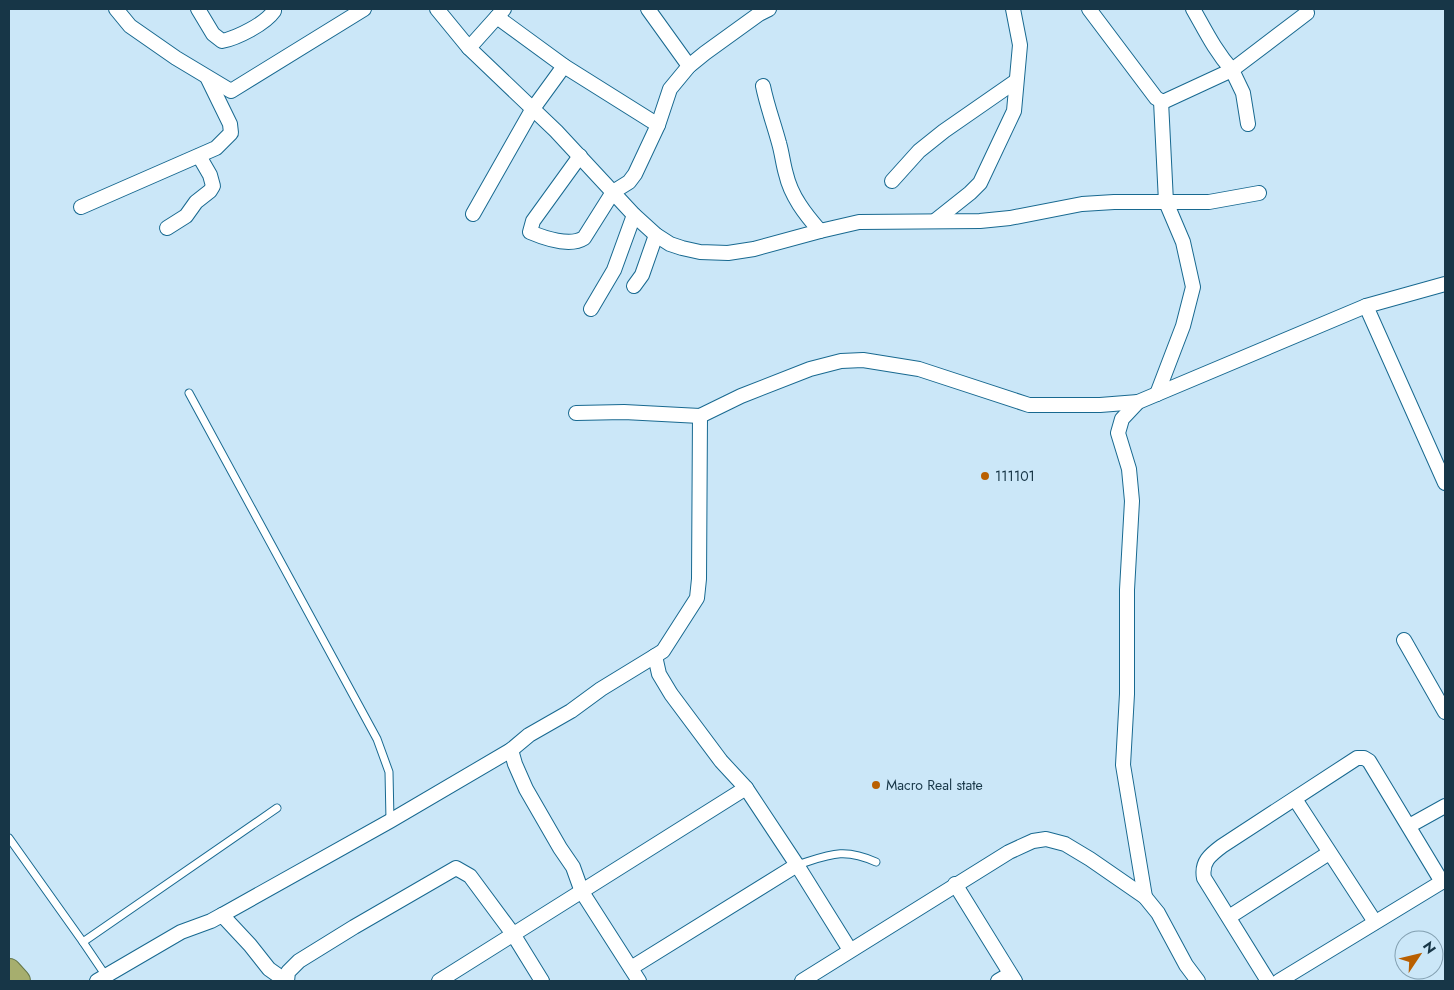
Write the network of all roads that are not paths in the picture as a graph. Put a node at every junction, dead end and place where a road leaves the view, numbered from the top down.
1 (116, 9) edge
2 (198, 9) edge
3 (274, 9) edge
4 (364, 9) edge
5 (436, 9) edge
6 (648, 9) edge
7 (769, 9) edge
8 (1013, 9) edge
9 (1089, 9) edge
10 (1193, 9) edge
11 (1308, 10) edge
12 (500, 13) edge
13 (469, 48) junction
14 (564, 66) junction
15 (689, 66) junction
16 (1232, 70) junction
17 (208, 79) junction
18 (1016, 81) junction
19 (763, 86) dead end
20 (1161, 101) junction
21 (532, 110) junction
22 (1248, 124) dead end
23 (658, 125) junction
24 (199, 156) junction
25 (580, 156) junction
26 (892, 181) dead end
27 (613, 192) junction
28 (1259, 193) dead end
29 (1166, 202) junction
30 (81, 206) dead end
31 (473, 214) dead end
32 (634, 215) junction
33 (936, 220) junction
34 (168, 228) dead end
35 (820, 231) junction
36 (656, 235) junction
37 (1445, 284) edge
38 (634, 286) dead end
39 (1366, 306) junction
40 (591, 309) dead end
41 (189, 393) dead end
42 (1156, 394) junction
43 (1138, 402) junction
44 (576, 413) dead end
45 (700, 416) junction
46 (1445, 483) edge
47 (1404, 640) dead end
48 (654, 656) junction
49 (1445, 712) edge
50 (511, 750) junction
51 (746, 788) junction
52 (1296, 799) junction
53 (1445, 806) edge
54 (277, 808) dead end
55 (390, 821) junction
56 (1409, 826) junction
57 (9, 838) edge
58 (1329, 853) junction
59 (876, 862) dead end
60 (797, 864) junction
61 (1444, 881) edge
62 (955, 884) junction
63 (582, 892) junction
64 (1145, 897) junction
65 (222, 915) junction
66 (1229, 917) junction
67 (1375, 922) junction
68 (513, 934) junction
69 (83, 942) junction
70 (850, 950) junction
71 (1186, 965) junction
72 (630, 968) junction
73 (9, 971) edge
74 (1013, 978) edge
75 (102, 979) edge
76 (18, 981) edge
77 (286, 981) edge
78 (439, 981) edge
79 (542, 981) edge
80 (639, 981) edge
81 (802, 981) edge
82 (998, 981) edge
83 (1188, 981) edge
84 (1198, 981) edge
85 (1268, 981) edge
86 (1279, 981) edge

1 - 17 street
2 - 3 street
4 - 17 street
5 - 13 street
6 - 15 street
7 - 15 street
8 - 18 street
9 - 20 street
10 - 16 street
11 - 16 street
12 - 13 street
12 - 14 street
13 - 21 street
14 - 21 street
14 - 23 street
15 - 23 street
16 - 20 street
16 - 22 street
17 - 24 street
18 - 26 street
18 - 33 street
19 - 35 street
20 - 29 street
21 - 25 street
21 - 31 street
23 - 27 street
24 - 30 street
24 - 34 street
25 - 27 street
25 - 27 street
27 - 32 street
28 - 29 street
29 - 33 street
29 - 42 street
32 - 36 street
32 - 40 street
33 - 35 street
35 - 36 street
36 - 38 street
37 - 39 street
39 - 42 street
39 - 46 street
41 - 55 lane
42 - 43 street
43 - 45 street
43 - 64 street
44 - 45 street
45 - 48 street
47 - 49 street
48 - 50 street
48 - 51 street
50 - 55 street
50 - 63 street
51 - 60 street
51 - 63 street
52 - 56 street
52 - 58 street
52 - 66 street
53 - 56 street
54 - 69 lane
55 - 65 street
56 - 61 street
57 - 69 lane
58 - 66 street
58 - 67 street
59 - 60 lane
60 - 70 street
60 - 72 street
61 - 67 street
62 - 64 street
62 - 70 street
62 - 74 street
63 - 68 street
63 - 72 street
64 - 71 street
65 - 75 street
65 - 77 street
66 - 85 street
67 - 86 street
68 - 77 street
68 - 78 street
68 - 79 street
69 - 75 lane
70 - 81 street
71 - 83 street
71 - 84 street
72 - 80 street
73 - 76 highway
74 - 82 street

